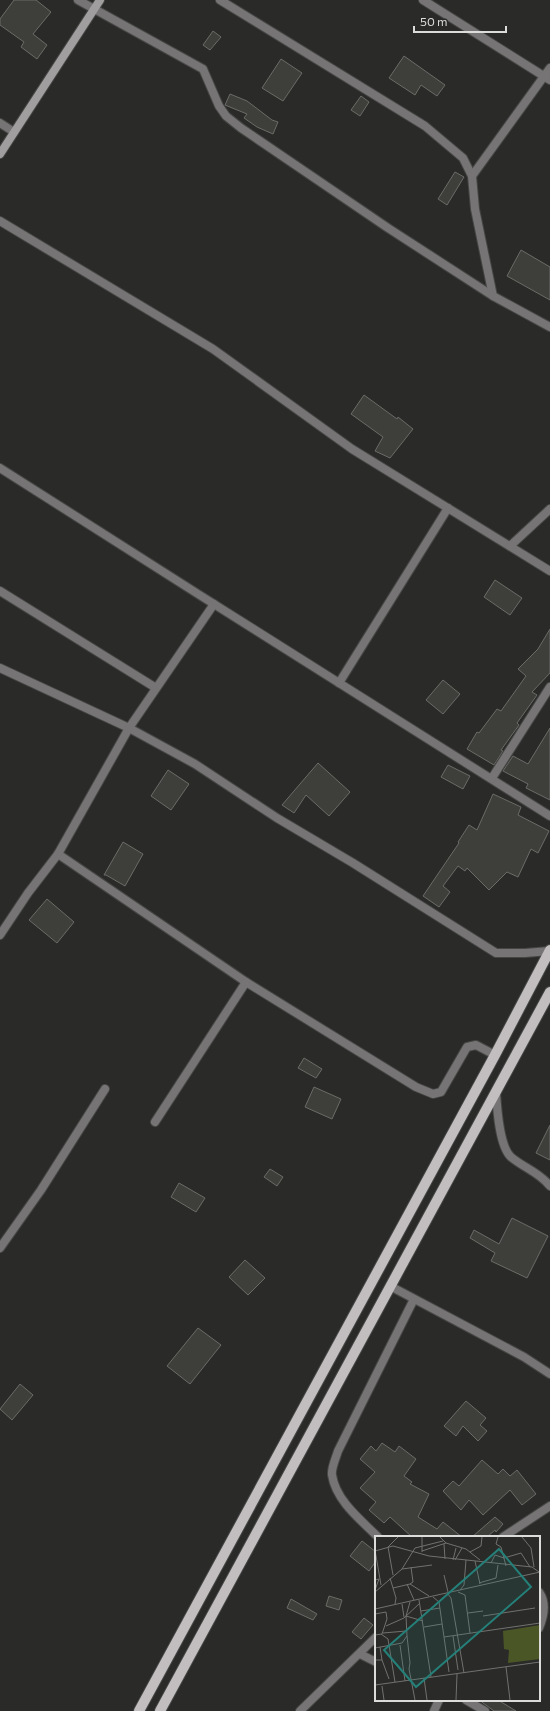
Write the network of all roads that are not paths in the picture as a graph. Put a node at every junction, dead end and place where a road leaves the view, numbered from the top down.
1 (78, 0) edge
2 (100, 0) edge
3 (220, 0) edge
4 (423, 0) edge
5 (94, 9) junction
6 (550, 68) edge
7 (547, 79) edge
8 (0, 123) edge
9 (14, 132) junction
10 (0, 154) edge
11 (463, 158) junction
12 (480, 165) junction
13 (472, 176) junction
14 (0, 221) edge
15 (493, 296) junction
16 (550, 327) edge
17 (0, 468) edge
18 (448, 508) junction
19 (550, 509) edge
20 (510, 546) junction
21 (550, 571) edge
22 (0, 591) edge
23 (214, 604) junction
24 (0, 668) edge
25 (339, 683) junction
26 (550, 687) edge
27 (156, 688) junction
28 (129, 728) junction
29 (492, 778) junction
30 (550, 816) edge
31 (58, 854) junction
32 (0, 935) edge
33 (550, 950) edge
34 (246, 982) junction
35 (550, 992) edge
36 (495, 1055) junction
37 (105, 1089) dead end
38 (496, 1092) junction
39 (155, 1122) dead end
40 (550, 1186) edge
41 (0, 1248) edge
42 (390, 1286) junction
43 (414, 1299) junction
44 (550, 1374) edge
45 (550, 1506) edge
46 (377, 1536) edge
47 (505, 1536) edge
48 (540, 1593) edge
49 (540, 1626) edge
50 (375, 1639) edge
51 (360, 1654) junction
52 (375, 1662) edge
53 (439, 1701) edge
54 (468, 1701) edge
55 (139, 1711) edge
56 (160, 1711) edge
57 (300, 1711) edge
58 (434, 1711) edge
59 (485, 1711) edge

1 - 5 street
2 - 5 street
3 - 11 street
4 - 7 street
5 - 9 street
5 - 15 street
6 - 7 street
7 - 12 street
8 - 9 street
9 - 10 street
11 - 12 street
11 - 13 street
12 - 13 street
13 - 15 street
14 - 18 street
15 - 16 street
17 - 23 street
18 - 20 street
18 - 25 street
19 - 20 street
20 - 21 street
22 - 27 street
23 - 25 street
23 - 27 street
24 - 28 street
25 - 29 street
26 - 29 street
27 - 28 street
28 - 31 street
28 - 33 street
29 - 30 street
31 - 32 street
31 - 34 street
33 - 36 main road
34 - 36 street
34 - 39 street
35 - 38 main road
36 - 55 main road
37 - 41 street
38 - 40 street
38 - 42 main road
42 - 43 street
42 - 56 main road
43 - 44 street
43 - 46 street
45 - 47 street
48 - 49 street
50 - 51 street
51 - 52 street
51 - 57 street
53 - 58 street
54 - 59 street

